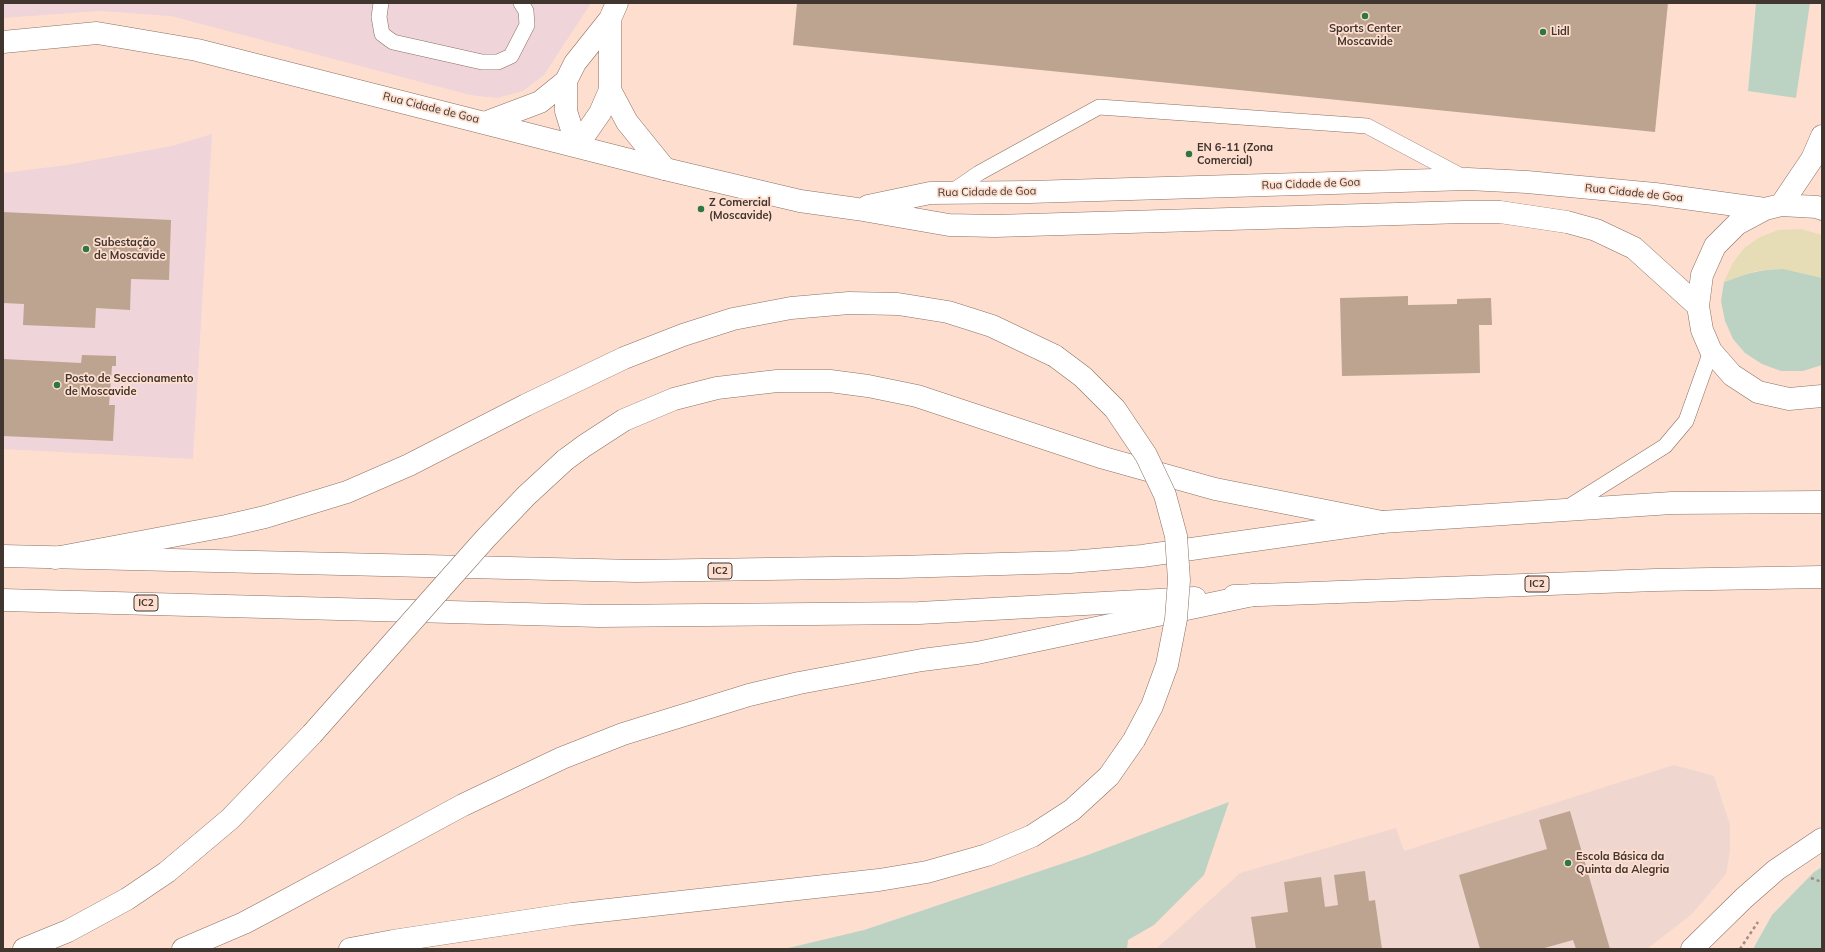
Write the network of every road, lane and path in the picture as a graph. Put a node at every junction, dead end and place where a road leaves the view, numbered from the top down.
1 (381, 3) edge
2 (521, 3) edge
3 (614, 11) edge
4 (3, 42) edge
5 (566, 81) junction
6 (610, 90) junction
7 (487, 122) junction
8 (1822, 136) edge
9 (577, 146) junction
10 (665, 169) junction
11 (1468, 179) junction
12 (950, 193) junction
13 (1773, 207) junction
14 (857, 209) junction
15 (1822, 209) edge
16 (1698, 306) junction
17 (1711, 351) junction
18 (1821, 396) edge
19 (1822, 502) edge
20 (1562, 511) junction
21 (1382, 522) junction
22 (3, 556) edge
23 (55, 558) junction
24 (1822, 577) edge
25 (1253, 595) junction
26 (3, 600) edge
27 (1822, 839) edge
28 (1762, 917) dead end
29 (24, 949) edge
30 (183, 949) edge
31 (350, 949) edge
32 (1692, 949) edge
33 (1740, 949) edge

1 - 2 lane
3 - 5 main road
3 - 6 main road
4 - 7 main road, Rua Cidade de Goa
5 - 7 main road
5 - 9 main road
6 - 9 main road
6 - 10 main road
7 - 9 main road, Rua Cidade de Goa
8 - 13 main road
9 - 10 main road, Rua Cidade de Goa
10 - 14 main road, Rua Cidade de Goa
11 - 12 main road, Rua Cidade de Goa
11 - 12 lane
11 - 13 main road, Rua Cidade de Goa
12 - 14 main road, Rua Cidade de Goa
13 - 15 main road, Rua Cidade de Goa
13 - 16 main road
14 - 16 main road, Rua Cidade de Goa
16 - 17 main road
17 - 18 main road
17 - 20 lane
19 - 20 main road, IC2
20 - 21 main road, IC2
21 - 23 main road, IC2
21 - 29 main road, bridge
22 - 23 main road, IC2
23 - 31 main road, bridge
24 - 25 main road, IC2
25 - 26 main road, IC2
25 - 30 main road
27 - 32 main road
28 - 33 path

